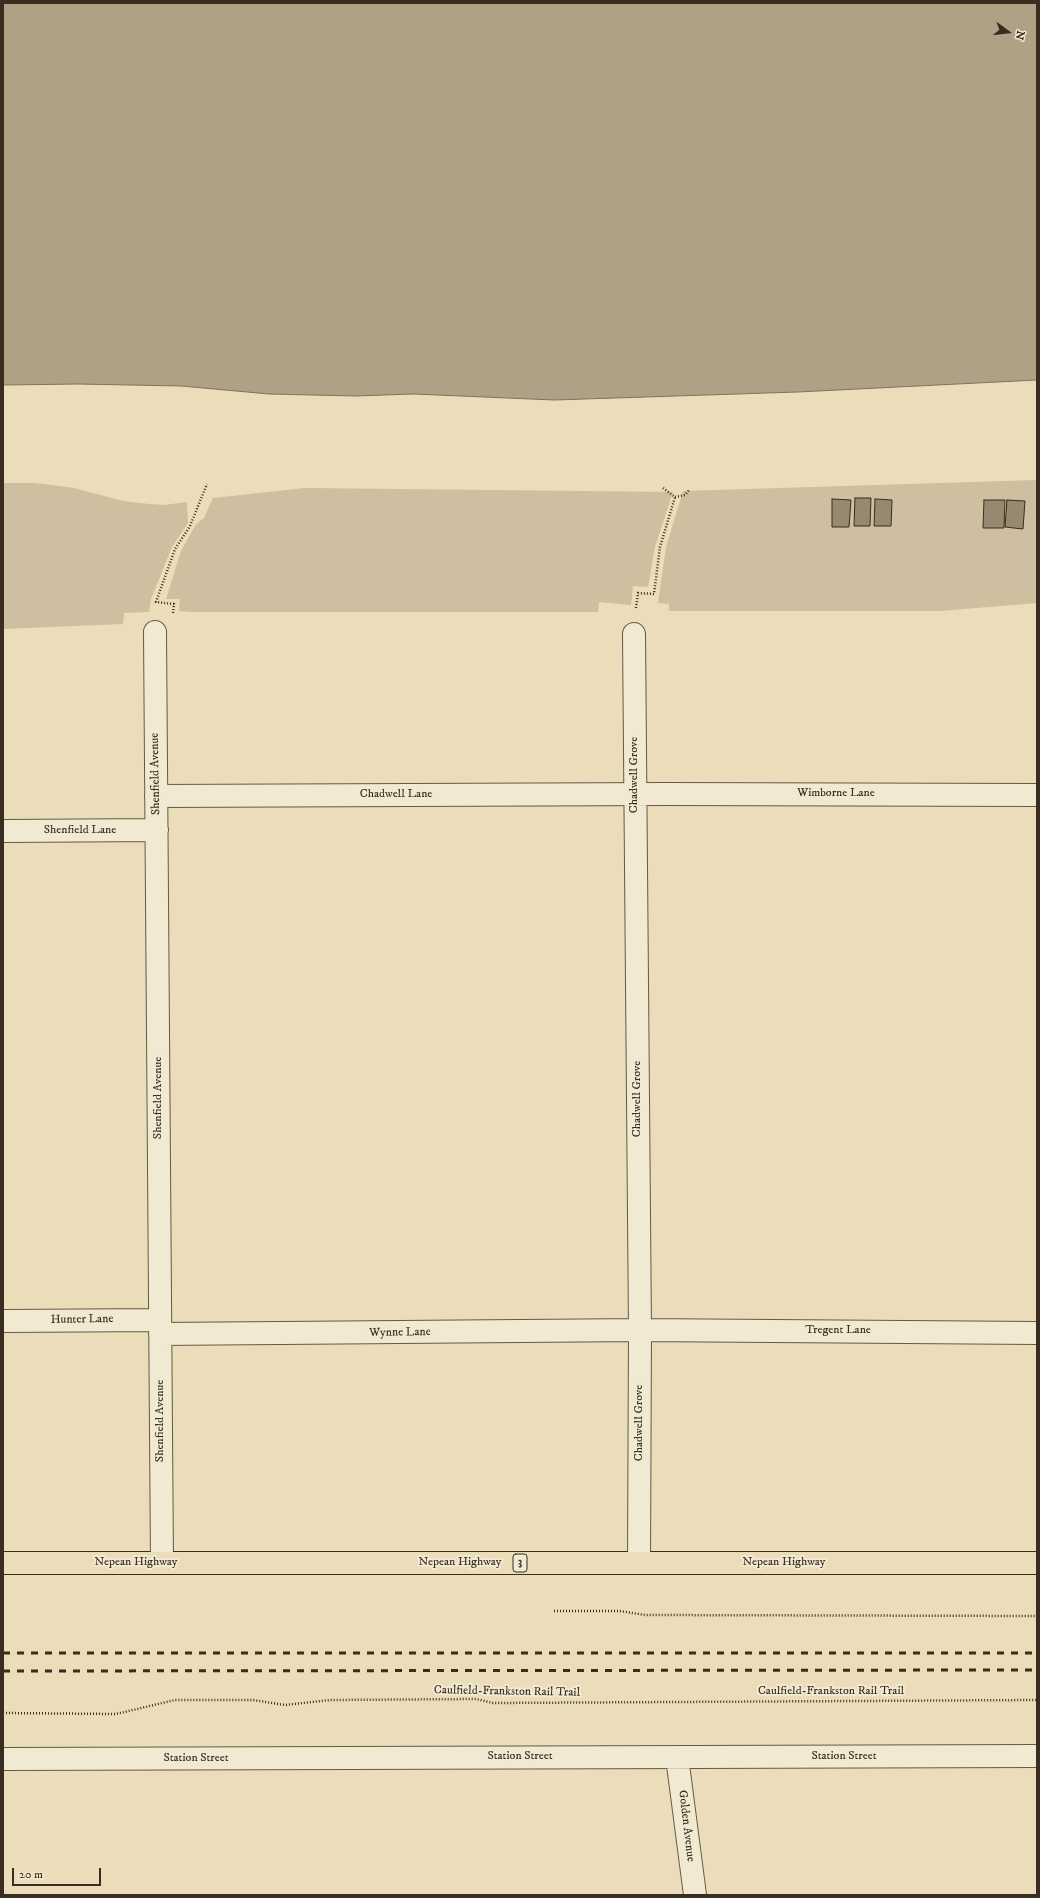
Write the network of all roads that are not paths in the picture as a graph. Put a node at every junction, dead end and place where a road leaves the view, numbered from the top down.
1 (155, 632) dead end
2 (634, 634) dead end
3 (636, 794) junction
4 (1037, 795) edge
5 (156, 796) junction
6 (157, 830) junction
7 (3, 832) edge
8 (3, 1321) edge
9 (160, 1327) junction
10 (640, 1330) junction
11 (1037, 1332) edge
12 (3, 1563) edge
13 (162, 1563) junction
14 (638, 1563) junction
15 (1037, 1563) edge
16 (1037, 1756) edge
17 (677, 1757) junction
18 (3, 1759) edge
19 (695, 1895) edge

1 - 5 street, Shenfield Avenue
2 - 3 street, Chadwell Grove
3 - 4 street, Wimborne Lane
3 - 5 street, Chadwell Lane
3 - 10 street, Chadwell Grove
5 - 6 street, Shenfield Avenue
6 - 7 street, Shenfield Lane
6 - 9 street, Shenfield Avenue
8 - 9 street, Hunter Lane
9 - 10 street, Wynne Lane
9 - 13 street, Shenfield Avenue
10 - 11 street, Tregent Lane
10 - 14 street, Chadwell Grove
12 - 13 highway, Nepean Highway / 3
13 - 14 highway, Nepean Highway / 3
14 - 15 highway, Nepean Highway / 3
16 - 17 street, Station Street
17 - 18 street, Station Street
17 - 19 street, Golden Avenue

